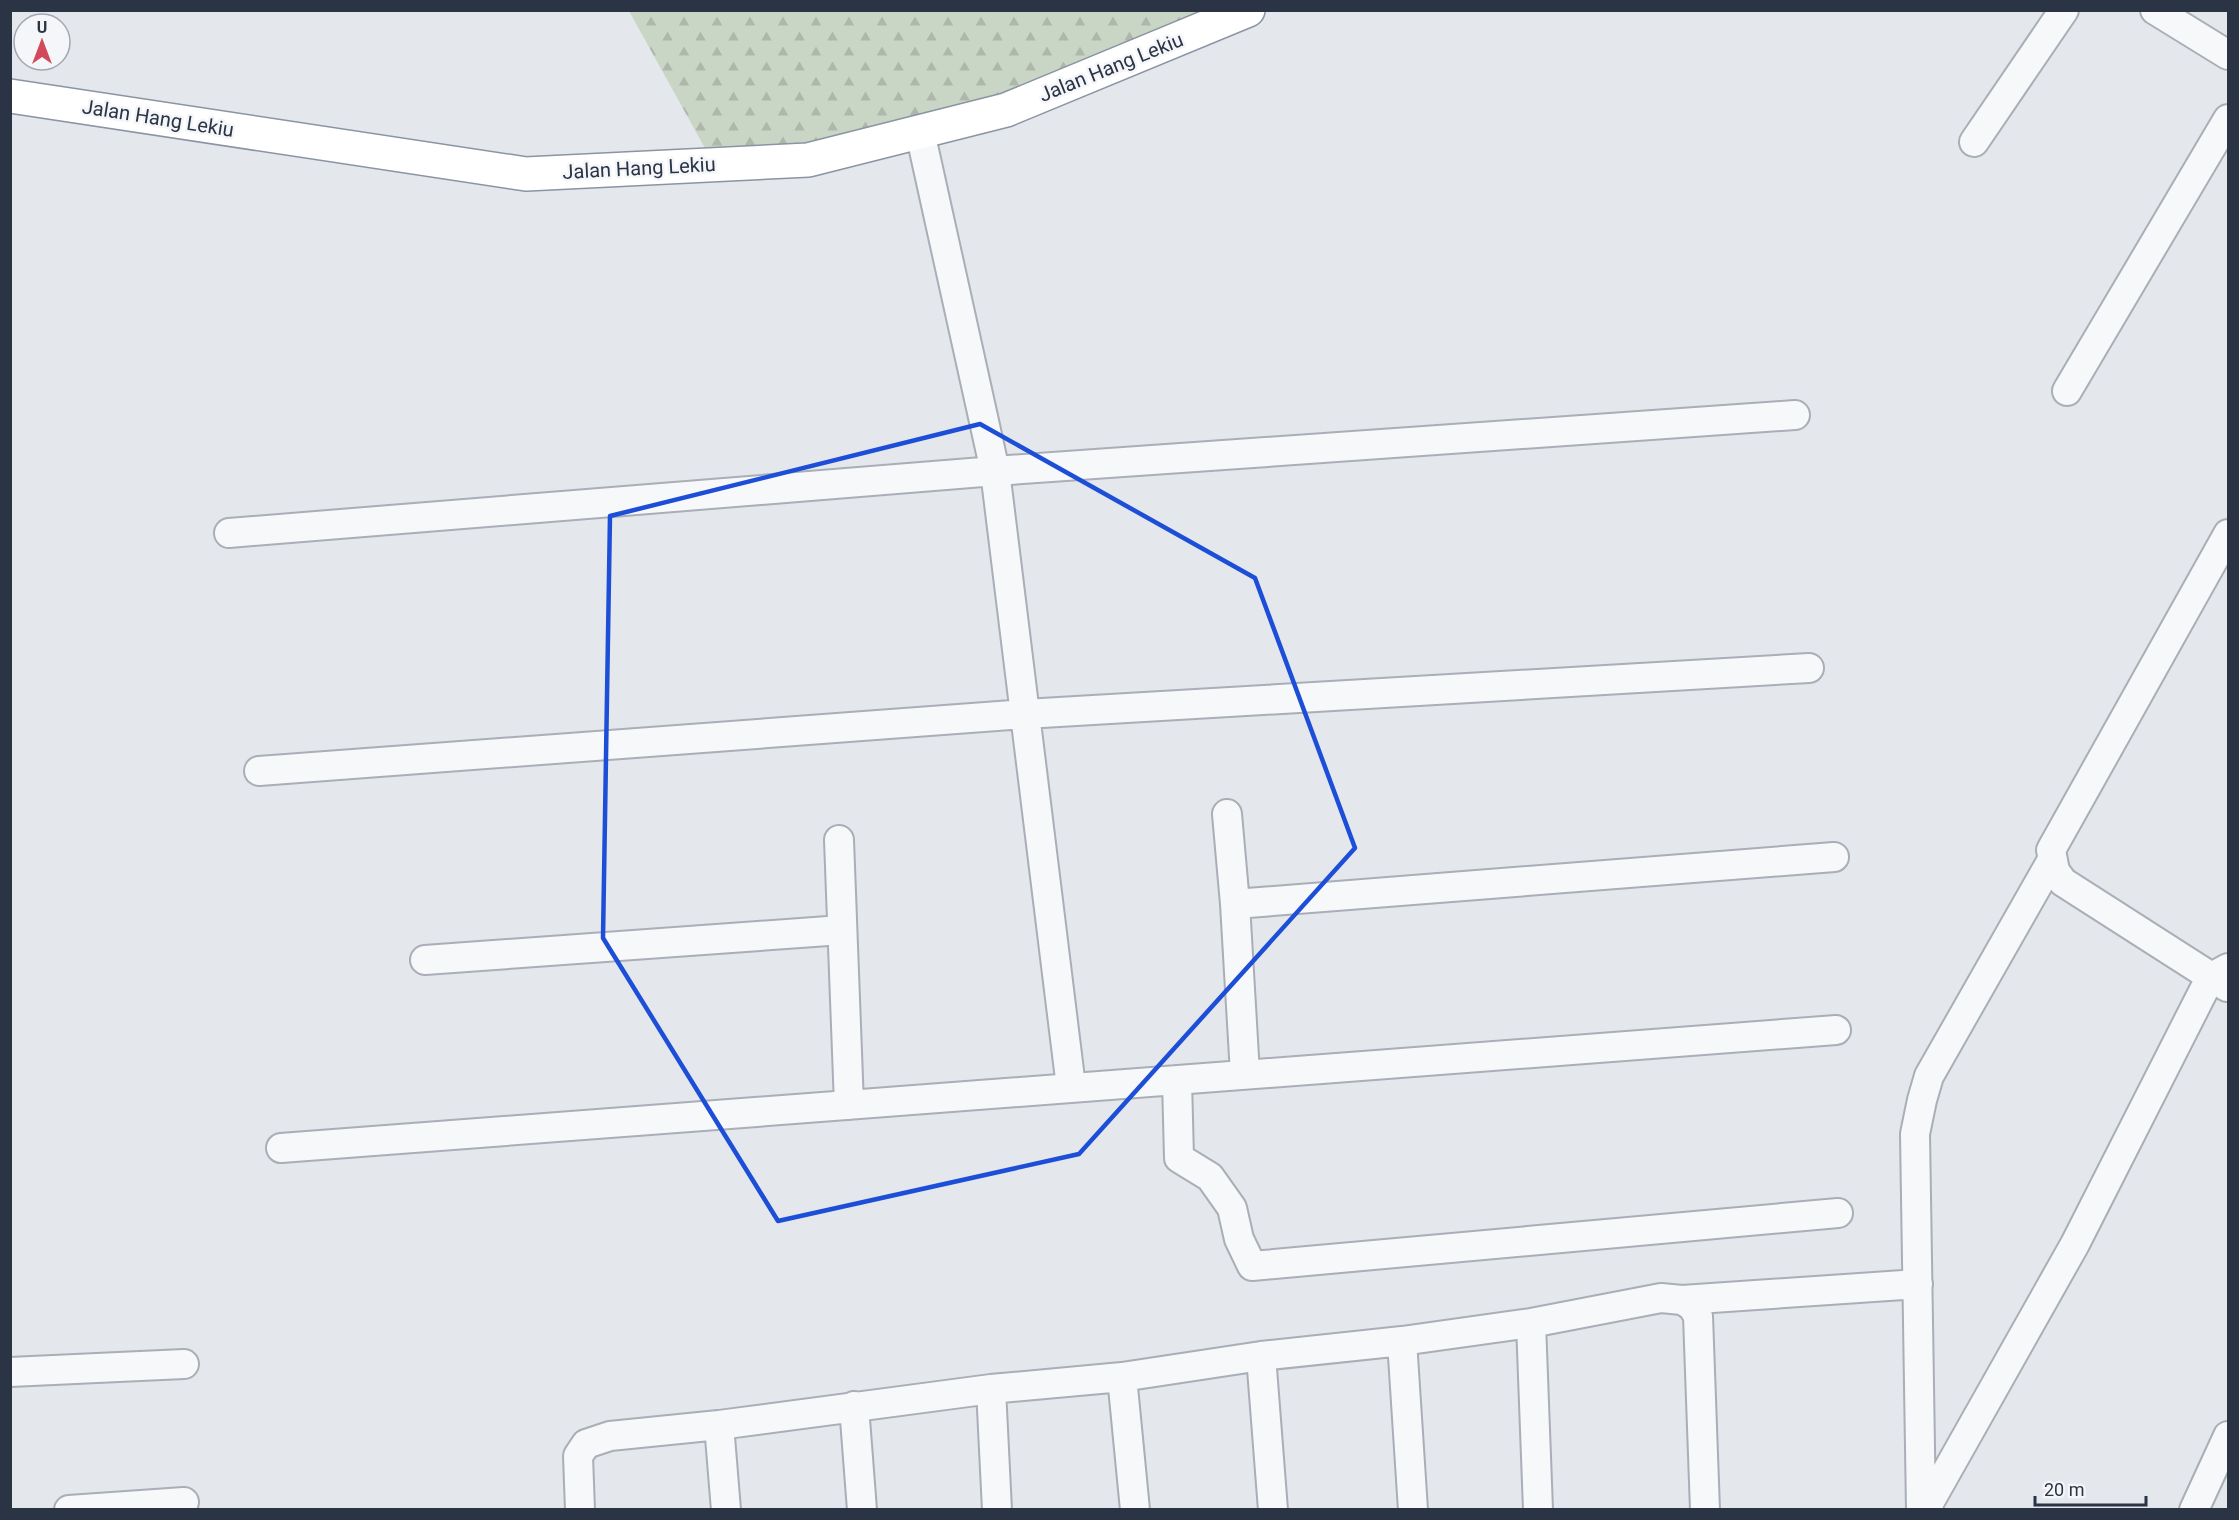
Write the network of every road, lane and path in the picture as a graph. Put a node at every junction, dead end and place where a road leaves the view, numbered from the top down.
1 (1248, 10) edge
2 (2064, 10) edge
3 (2155, 10) edge
4 (2229, 55) edge
5 (10, 96) edge
6 (2229, 119) edge
7 (920, 132) junction
8 (1974, 142) dead end
9 (2067, 391) dead end
10 (1795, 415) dead end
11 (995, 471) junction
12 (229, 533) dead end
13 (2229, 534) edge
14 (1809, 668) dead end
15 (1025, 714) junction
16 (259, 771) dead end
17 (1227, 814) dead end
18 (839, 840) dead end
19 (1834, 857) dead end
20 (2052, 860) junction
21 (1235, 904) junction
22 (842, 930) junction
23 (425, 960) dead end
24 (2222, 978) edge
25 (1836, 1030) dead end
26 (1245, 1074) junction
27 (1176, 1080) junction
28 (1071, 1088) junction
29 (849, 1105) junction
30 (281, 1148) dead end
31 (1838, 1213) dead end
32 (1918, 1284) junction
33 (1682, 1300) junction
34 (1531, 1323) junction
35 (1402, 1341) junction
36 (1261, 1356) junction
37 (184, 1364) dead end
38 (10, 1372) edge
39 (1122, 1377) junction
40 (992, 1389) junction
41 (854, 1406) junction
42 (719, 1425) junction
43 (2229, 1436) edge
44 (184, 1502) dead end
45 (69, 1509) edge
46 (580, 1509) edge
47 (726, 1509) edge
48 (862, 1509) edge
49 (998, 1509) edge
50 (1135, 1509) edge
51 (1273, 1509) edge
52 (1413, 1509) edge
53 (1538, 1509) edge
54 (1705, 1509) edge
55 (1923, 1509) edge
56 (2194, 1509) edge

1 - 7 highway, Jalan Hang Lekiu
2 - 8 street
3 - 4 street
5 - 7 highway, Jalan Hang Lekiu
6 - 9 street
7 - 11 street
10 - 11 street
11 - 12 street
11 - 15 street
13 - 20 street
14 - 15 street
15 - 16 street
15 - 28 street
17 - 21 street
18 - 22 street
19 - 21 street
20 - 24 street
20 - 32 street
21 - 26 street
22 - 23 street
22 - 29 street
24 - 55 street
25 - 26 street
26 - 27 street
27 - 28 street
27 - 31 street
28 - 29 street
29 - 30 street
32 - 33 street
32 - 55 street
33 - 34 street
33 - 54 street
34 - 35 street
34 - 53 street
35 - 36 street
35 - 52 street
36 - 39 street
36 - 51 street
37 - 38 street
39 - 40 street
39 - 50 street
40 - 41 street
40 - 49 street
41 - 42 street
41 - 48 street
42 - 46 street
42 - 47 street
43 - 56 street
44 - 45 street

